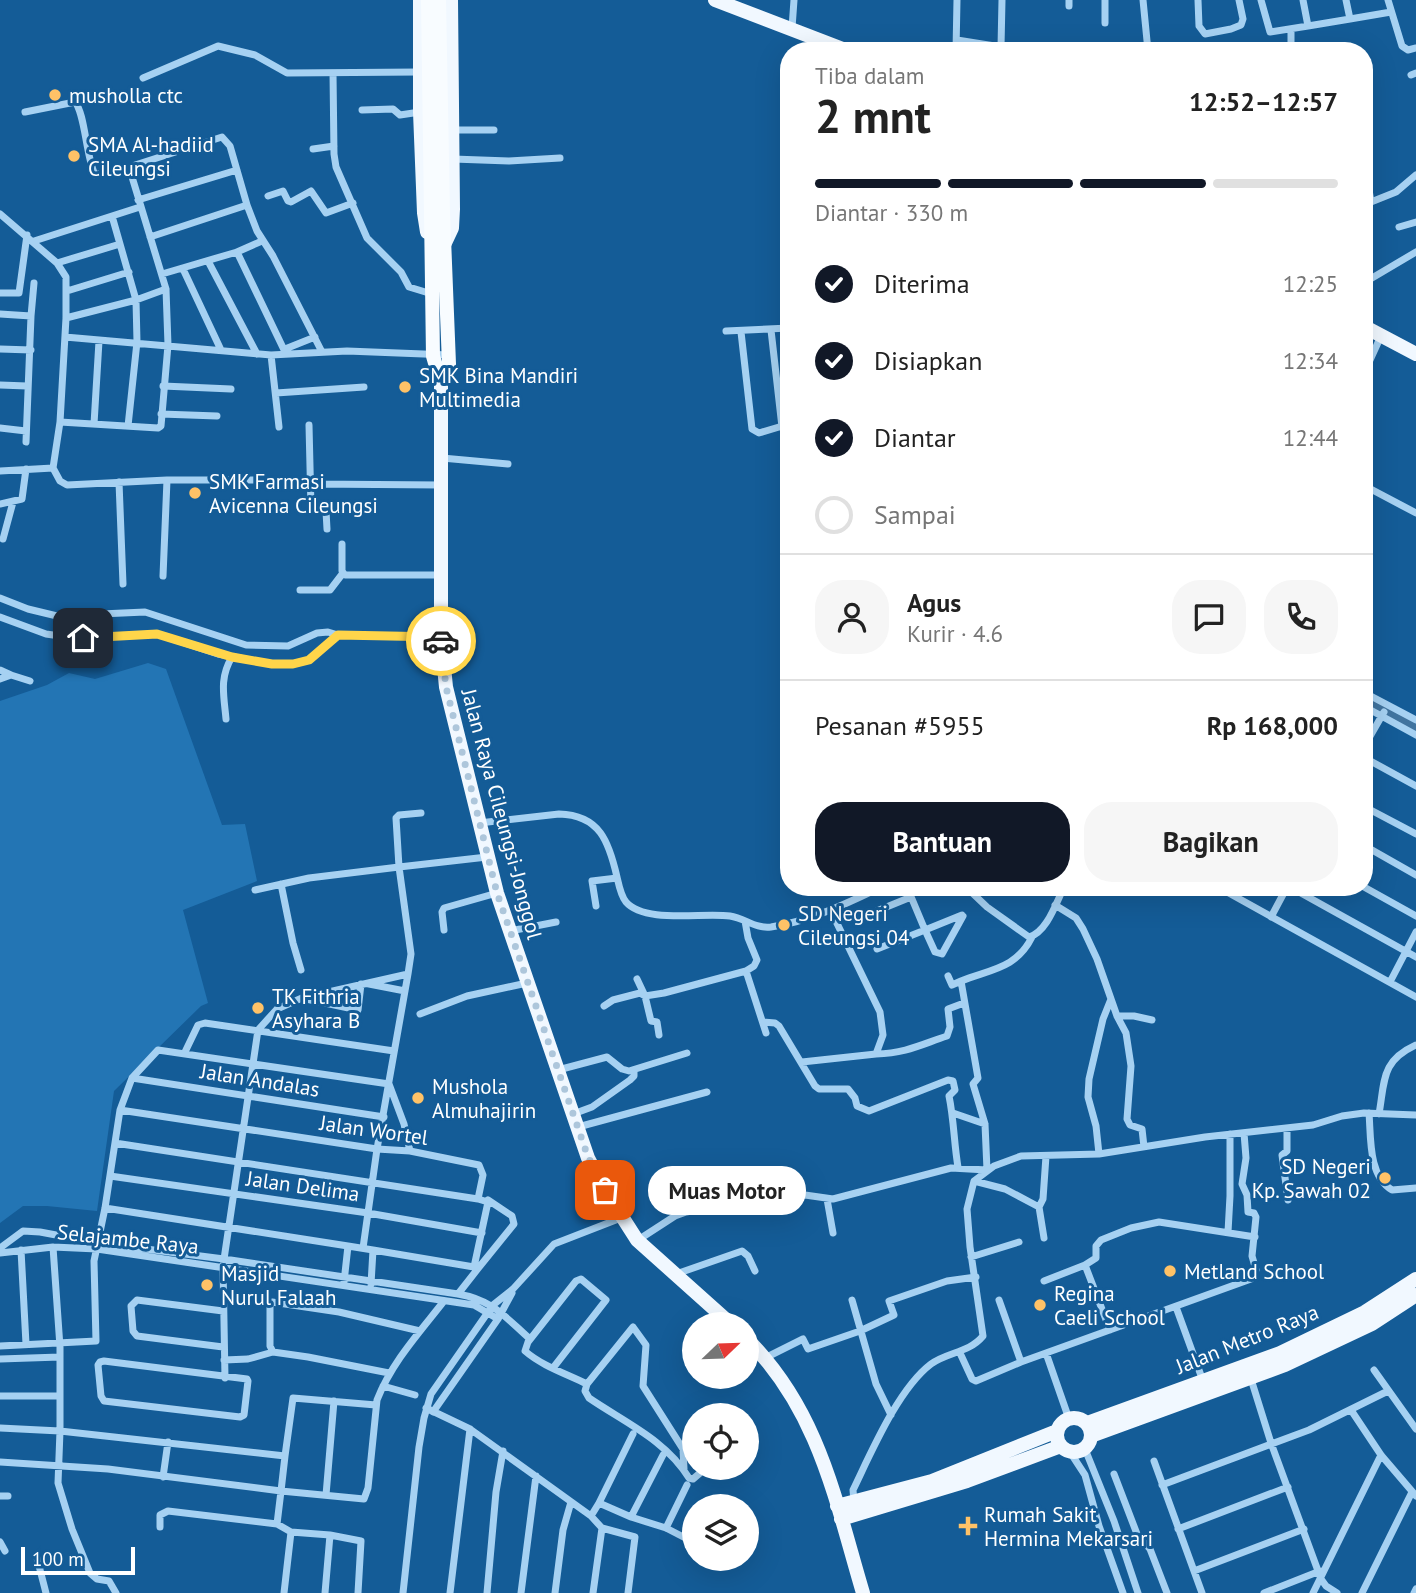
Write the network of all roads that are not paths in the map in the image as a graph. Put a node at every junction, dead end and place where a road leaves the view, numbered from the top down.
1 (420, 0) edge
2 (428, 0) edge
3 (439, 0) edge
4 (451, 0) edge
5 (715, 0) edge
6 (794, 0) edge
7 (957, 0) edge
8 (1002, 0) edge
9 (1105, 0) edge
10 (1143, 0) edge
11 (1198, 0) edge
12 (1239, 0) edge
13 (1261, 0) edge
14 (1303, 0) edge
15 (1346, 0) edge
16 (1388, 0) edge
17 (1391, 12) junction
18 (1350, 19) junction
19 (1105, 23) dead end
20 (1308, 26) junction
21 (792, 28) junction
22 (1291, 29) junction
23 (957, 40) joint
24 (826, 42) edge
25 (970, 42) edge
26 (1001, 42) edge
27 (1148, 42) edge
28 (1291, 42) edge
29 (1416, 48) edge
30 (419, 72) junction
31 (333, 73) junction
32 (143, 78) dead end
33 (362, 110) dead end
34 (25, 112) dead end
35 (420, 112) junction
36 (452, 130) junction
37 (494, 130) dead end
38 (334, 146) junction
39 (313, 149) dead end
40 (560, 158) dead end
41 (452, 159) junction
42 (130, 167) junction
43 (237, 170) junction
44 (1416, 175) edge
45 (268, 196) dead end
46 (1373, 201) edge
47 (139, 203) junction
48 (353, 203) junction
49 (247, 205) junction
50 (0, 214) edge
51 (112, 216) junction
52 (437, 218) junction
53 (1416, 222) edge
54 (1399, 227) dead end
55 (26, 236) junction
56 (150, 237) junction
57 (34, 241) junction
58 (262, 241) junction
59 (120, 244) junction
60 (438, 248) junction
61 (237, 252) junction
62 (1416, 252) edge
63 (208, 261) junction
64 (57, 263) junction
65 (183, 269) junction
66 (129, 272) junction
67 (162, 274) junction
68 (1373, 277) edge
69 (34, 283) dead end
70 (166, 289) junction
71 (67, 292) junction
72 (0, 293) edge
73 (433, 295) junction
74 (136, 300) junction
75 (0, 314) edge
76 (31, 316) junction
77 (66, 318) junction
78 (780, 329) edge
79 (771, 330) junction
80 (726, 331) dead end
81 (741, 331) junction
82 (1373, 331) edge
83 (65, 337) junction
84 (315, 337) junction
85 (99, 341) junction
86 (136, 342) junction
87 (169, 345) junction
88 (0, 349) edge
89 (31, 350) junction
90 (221, 350) junction
91 (285, 351) junction
92 (322, 352) junction
93 (257, 354) junction
94 (1416, 354) edge
95 (271, 355) junction
96 (449, 355) junction
97 (433, 356) junction
98 (441, 373) junction
99 (0, 385) edge
100 (27, 386) junction
101 (163, 386) junction
102 (365, 387) dead end
103 (780, 388) edge
104 (231, 389) dead end
105 (276, 393) junction
106 (161, 414) junction
107 (217, 416) dead end
108 (60, 422) junction
109 (94, 424) junction
110 (309, 425) dead end
111 (128, 426) junction
112 (780, 427) edge
113 (0, 428) edge
114 (279, 428) dead end
115 (26, 431) junction
116 (26, 443) dead end
117 (442, 458) junction
118 (508, 464) dead end
119 (53, 468) junction
120 (26, 469) junction
121 (0, 471) edge
122 (167, 480) junction
123 (119, 482) junction
124 (311, 484) junction
125 (442, 485) junction
126 (1373, 490) edge
127 (13, 502) junction
128 (0, 503) edge
129 (1416, 513) edge
130 (327, 528) dead end
131 (3, 539) dead end
132 (342, 544) dead end
133 (343, 573) junction
134 (441, 575) junction
135 (163, 576) dead end
136 (123, 584) dead end
137 (300, 590) dead end
138 (0, 598) edge
139 (0, 617) edge
140 (338, 635) junction
141 (441, 637) junction
142 (232, 657) junction
143 (0, 670) edge
144 (11, 675) junction
145 (0, 679) edge
146 (30, 681) dead end
147 (1373, 700) edge
148 (1373, 709) edge
149 (1385, 711) junction
150 (226, 719) dead end
151 (1416, 720) edge
152 (1373, 731) edge
153 (1416, 735) edge
154 (1373, 762) edge
155 (1416, 786) edge
156 (1373, 811) edge
157 (421, 813) dead end
158 (479, 823) junction
159 (1416, 834) edge
160 (1373, 851) edge
161 (487, 857) junction
162 (399, 867) junction
163 (1416, 875) edge
164 (617, 877) junction
165 (281, 884) junction
166 (255, 890) dead end
167 (1373, 892) edge
168 (497, 893) junction
169 (862, 896) edge
170 (901, 896) edge
171 (911, 896) edge
172 (975, 896) edge
173 (1059, 896) edge
174 (1234, 896) edge
175 (1284, 896) edge
176 (1305, 896) edge
177 (1055, 905) junction
178 (596, 906) dead end
179 (831, 911) junction
180 (1416, 916) edge
181 (862, 917) dead end
182 (1271, 917) junction
183 (745, 921) junction
184 (556, 922) dead end
185 (444, 930) dead end
186 (925, 930) junction
187 (510, 931) junction
188 (1416, 932) edge
189 (1032, 937) junction
190 (877, 949) dead end
191 (1406, 952) junction
192 (1416, 957) edge
193 (301, 970) dead end
194 (746, 971) junction
195 (408, 974) junction
196 (948, 976) dead end
197 (637, 979) dead end
198 (961, 981) junction
199 (1390, 982) junction
200 (527, 983) junction
201 (363, 984) junction
202 (405, 991) junction
203 (645, 996) junction
204 (1416, 997) edge
205 (302, 998) junction
206 (1111, 999) junction
207 (964, 1003) junction
208 (604, 1006) dead end
209 (420, 1014) dead end
210 (1117, 1016) junction
211 (1152, 1020) dead end
212 (763, 1023) junction
213 (258, 1030) junction
214 (766, 1033) dead end
215 (659, 1035) dead end
216 (1416, 1045) edge
217 (394, 1051) junction
218 (185, 1052) junction
219 (687, 1053) dead end
220 (876, 1054) junction
221 (802, 1062) junction
222 (253, 1063) junction
223 (558, 1070) junction
224 (634, 1070) junction
225 (132, 1079) junction
226 (389, 1084) junction
227 (707, 1091) dead end
228 (249, 1096) junction
229 (120, 1110) junction
230 (953, 1113) junction
231 (1369, 1113) junction
232 (1379, 1114) junction
233 (1416, 1115) edge
234 (384, 1117) junction
235 (575, 1121) junction
236 (985, 1124) junction
237 (243, 1129) junction
238 (1287, 1129) junction
239 (1244, 1133) junction
240 (1230, 1134) junction
241 (114, 1143) junction
242 (1144, 1147) junction
243 (377, 1149) junction
244 (410, 1151) junction
245 (1099, 1154) junction
246 (1046, 1156) junction
247 (239, 1162) junction
248 (958, 1167) junction
249 (986, 1170) junction
250 (110, 1176) junction
251 (974, 1181) junction
252 (373, 1182) junction
253 (1416, 1188) edge
254 (234, 1194) junction
255 (478, 1199) junction
256 (827, 1199) junction
257 (488, 1200) junction
258 (1288, 1200) dead end
259 (1039, 1207) junction
260 (105, 1208) junction
261 (368, 1213) junction
262 (621, 1218) junction
263 (230, 1228) junction
264 (1228, 1232) junction
265 (482, 1233) junction
266 (833, 1233) dead end
267 (1255, 1237) junction
268 (1044, 1238) dead end
269 (637, 1240) junction
270 (1019, 1242) dead end
271 (98, 1246) junction
272 (348, 1246) junction
273 (53, 1247) junction
274 (970, 1247) junction
275 (363, 1248) junction
276 (959, 1249) dead end
277 (0, 1250) edge
278 (21, 1250) junction
279 (373, 1250) junction
280 (971, 1258) junction
281 (224, 1263) junction
282 (1085, 1265) junction
283 (475, 1269) junction
284 (755, 1271) dead end
285 (676, 1274) junction
286 (976, 1277) junction
287 (1416, 1279) edge
288 (372, 1281) junction
289 (1044, 1281) dead end
290 (344, 1282) junction
291 (513, 1289) junction
292 (371, 1290) junction
293 (449, 1294) junction
294 (458, 1294) junction
295 (1416, 1295) edge
296 (852, 1300) dead end
297 (999, 1300) dead end
298 (443, 1302) junction
299 (1176, 1307) junction
300 (491, 1309) junction
301 (223, 1311) junction
302 (718, 1312) edge
303 (500, 1315) junction
304 (1110, 1330) junction
305 (419, 1331) junction
306 (860, 1331) junction
307 (530, 1339) junction
308 (26, 1344) junction
309 (0, 1346) edge
310 (223, 1347) junction
311 (60, 1350) junction
312 (273, 1352) junction
313 (760, 1353) edge
314 (960, 1353) junction
315 (1046, 1353) junction
316 (765, 1358) junction
317 (0, 1359) edge
318 (1021, 1362) junction
319 (553, 1368) junction
320 (225, 1369) junction
321 (1374, 1370) dead end
322 (389, 1373) junction
323 (1251, 1379) junction
324 (1203, 1381) junction
325 (587, 1384) junction
326 (1388, 1391) junction
327 (415, 1395) dead end
328 (0, 1396) edge
329 (60, 1396) junction
330 (379, 1396) junction
331 (334, 1401) junction
332 (432, 1406) junction
333 (1352, 1410) junction
334 (891, 1415) junction
335 (1069, 1419) junction
336 (0, 1428) edge
337 (470, 1429) junction
338 (1416, 1429) edge
339 (60, 1431) junction
340 (1058, 1431) junction
341 (633, 1434) dead end
342 (1088, 1436) junction
343 (168, 1443) junction
344 (1271, 1443) junction
345 (682, 1446) edge
346 (1065, 1449) junction
347 (502, 1451) junction
348 (663, 1455) dead end
349 (1381, 1455) junction
350 (285, 1456) junction
351 (1154, 1461) dead end
352 (0, 1462) edge
353 (58, 1464) junction
354 (682, 1467) edge
355 (1114, 1474) dead end
356 (536, 1476) junction
357 (163, 1477) junction
358 (687, 1485) dead end
359 (1162, 1485) junction
360 (1288, 1487) junction
361 (281, 1491) junction
362 (1414, 1494) edge
363 (326, 1495) junction
364 (571, 1502) junction
365 (854, 1502) junction
366 (595, 1509) junction
367 (839, 1512) junction
368 (631, 1517) junction
369 (277, 1524) junction
370 (160, 1527) dead end
371 (602, 1528) junction
372 (666, 1528) junction
373 (1178, 1529) junction
374 (1304, 1529) junction
375 (291, 1532) junction
376 (330, 1535) junction
377 (682, 1537) edge
378 (0, 1542) edge
379 (5, 1551) dead end
380 (37, 1558) dead end
381 (1194, 1571) junction
382 (1320, 1575) junction
383 (46, 1593) edge
384 (116, 1593) edge
385 (284, 1593) edge
386 (325, 1593) edge
387 (358, 1593) edge
388 (402, 1593) edge
389 (450, 1593) edge
390 (487, 1593) edge
391 (521, 1593) edge
392 (555, 1593) edge
393 (593, 1593) edge
394 (628, 1593) edge
395 (863, 1593) edge
396 (1123, 1593) edge
397 (1138, 1593) edge
398 (1167, 1593) edge
399 (1202, 1593) edge
400 (1264, 1593) edge
401 (1313, 1593) edge
402 (1336, 1593) edge
403 (1362, 1593) edge

1 - 30 main road, Jalan Raya Cileungsi-Jonggol
2 - 52 highway
3 - 52 highway
4 - 36 main road, Jalan Raya Cileungsi-Jonggol
5 - 21 main road
6 - 21 street
7 - 23 street
8 - 26 street
9 - 19 street
10 - 27 street
11 - 12 street
13 - 22 street
14 - 20 street
15 - 18 street
16 - 17 street
17 - 18 street
17 - 29 street
18 - 20 street
20 - 22 street
21 - 24 main road
22 - 28 street
23 - 25 street
30 - 31 street
30 - 35 main road, Jalan Raya Cileungsi-Jonggol
31 - 32 street
31 - 38 street
33 - 35 street
34 - 42 street
35 - 60 main road, Jalan Raya Cileungsi-Jonggol
36 - 37 street
36 - 41 main road, Jalan Raya Cileungsi-Jonggol
38 - 39 street
38 - 48 street
40 - 41 street
41 - 60 main road, Jalan Raya Cileungsi-Jonggol
42 - 43 street
42 - 47 street
43 - 47 street
43 - 49 street
44 - 46 street
45 - 48 street
47 - 51 street
47 - 56 street
48 - 73 street
49 - 56 street
49 - 58 street
50 - 55 street
51 - 57 street
51 - 59 street
52 - 60 highway, Jalan Raya Cileungsi-Jonggol
53 - 54 street
55 - 57 street
55 - 72 street
56 - 67 street
57 - 64 street
58 - 61 street
58 - 84 street
59 - 64 street
59 - 66 street
60 - 73 highway, Jalan Raya Cileungsi-Jonggol
60 - 96 highway, Jalan Raya Cileungsi-Jonggol
61 - 63 street
61 - 91 street
62 - 68 street
63 - 65 street
63 - 93 street
64 - 71 street
65 - 67 street
65 - 90 street
66 - 71 street
66 - 74 street
67 - 70 street
69 - 76 street
70 - 74 street
70 - 87 street
71 - 77 street
73 - 97 highway, Jalan Raya Cileungsi-Jonggol
74 - 77 street
74 - 86 street
75 - 76 street
76 - 89 street
77 - 83 street
78 - 79 street
79 - 81 street
79 - 103 street
80 - 81 street
81 - 112 street
82 - 94 main road
83 - 85 street
83 - 108 street
84 - 91 street
84 - 92 street
85 - 86 street
85 - 109 street
86 - 87 street
86 - 111 street
87 - 90 street
87 - 101 street
88 - 89 street
89 - 100 street
90 - 93 street
91 - 92 street
91 - 95 street
92 - 97 street
93 - 95 street
95 - 105 street
96 - 97 street
96 - 98 highway, Jalan Raya Cileungsi-Jonggol
97 - 98 highway, Jalan Raya Cileungsi-Jonggol
98 - 117 main road, Jalan Raya Cileungsi-Jonggol
99 - 100 street
100 - 115 street
101 - 104 street
101 - 106 street
102 - 105 street
105 - 114 street
106 - 107 street
106 - 111 street
108 - 109 street
108 - 119 street
109 - 111 street
110 - 124 street
113 - 115 street
115 - 116 street
117 - 118 street
117 - 125 main road, Jalan Raya Cileungsi-Jonggol
119 - 120 street
119 - 123 street
120 - 121 street
120 - 127 street
122 - 123 street
122 - 124 street
122 - 135 street
123 - 136 street
124 - 125 street
124 - 130 street
125 - 134 main road, Jalan Raya Cileungsi-Jonggol
126 - 129 street
127 - 128 street
127 - 131 street
132 - 133 street
133 - 134 street
133 - 137 street
134 - 141 main road, Jalan Raya Cileungsi-Jonggol
138 - 140 street
139 - 142 street
140 - 141 street
140 - 142 street
141 - 158 main road, Jalan Raya Cileungsi-Jonggol
142 - 150 street
143 - 144 street
144 - 145 street
144 - 146 street
147 - 149 street
148 - 149 street
149 - 151 street
149 - 152 street
149 - 153 street
154 - 155 street
156 - 159 street
157 - 162 street
158 - 161 main road, Jalan Raya Cileungsi-Jonggol
158 - 164 street
160 - 163 street
161 - 162 street
161 - 168 main road, Jalan Raya Cileungsi-Jonggol
162 - 165 street
162 - 195 street
164 - 178 street
164 - 183 street
165 - 166 street
165 - 193 street
167 - 180 street
168 - 185 street
168 - 187 main road, Jalan Raya Cileungsi-Jonggol
169 - 179 street
170 - 181 street
171 - 186 street
172 - 189 street
173 - 177 street
174 - 182 street
175 - 182 street
176 - 191 street
177 - 189 street
177 - 206 street
179 - 183 street
179 - 220 street
182 - 199 street
183 - 194 street
184 - 187 street
186 - 186 street
186 - 190 street
187 - 200 main road, Jalan Raya Cileungsi-Jonggol
188 - 191 street
189 - 198 street
191 - 192 street
191 - 199 street
194 - 203 street
194 - 212 street
195 - 201 street
195 - 202 street
196 - 198 street
197 - 203 street
198 - 207 street
199 - 204 street
200 - 209 street
200 - 223 main road, Jalan Raya Cileungsi-Jonggol
201 - 202 street
201 - 205 street
201 - 205 street
202 - 217 street
203 - 208 street
203 - 215 street
205 - 213 street
206 - 210 street
206 - 245 street
207 - 220 street
207 - 236 street
210 - 211 street
210 - 242 street
212 - 214 street
212 - 221 street
213 - 217 street
213 - 218 street
213 - 222 street
216 - 232 street
217 - 226 street
218 - 222 street
218 - 225 street
219 - 224 street
220 - 221 street
221 - 230 street
222 - 226 street
222 - 228 street
223 - 224 street
223 - 235 main road, Jalan Raya Cileungsi-Jonggol
224 - 235 street
225 - 228 street, Jalan Andalas
225 - 229 street
226 - 234 street
226 - 244 street
227 - 235 street
228 - 234 street, Jalan Andalas
228 - 237 street
229 - 237 street, Jalan Wortel
229 - 241 street
230 - 236 street
230 - 248 street
231 - 232 street
231 - 238 street
231 - 253 street
232 - 233 street
234 - 243 street
235 - 262 main road, Jalan Raya Cileungsi-Jonggol
236 - 249 street
237 - 243 street, Jalan Wortel
237 - 247 street
238 - 239 street
238 - 258 street
239 - 240 street
239 - 267 street
240 - 242 street
240 - 264 street
241 - 247 street
241 - 250 street
242 - 245 street
243 - 244 street, Jalan Wortel
243 - 252 street
244 - 255 street, Jalan Wortel
245 - 246 street
246 - 249 street
246 - 259 street
247 - 252 street
247 - 254 street
248 - 249 street
248 - 256 street
249 - 251 street
250 - 254 street, Jalan Delima
250 - 260 street
251 - 259 street
251 - 274 street
252 - 255 street
252 - 261 street
254 - 261 street, Jalan Delima
254 - 263 street
255 - 257 street
256 - 266 street
256 - 269 street
257 - 265 street
257 - 283 street
259 - 268 street
260 - 263 street
260 - 271 street
261 - 265 street, Jalan Delima
261 - 275 street
262 - 269 main road, Jalan Raya Cileungsi-Jonggol
262 - 291 street
263 - 272 street
263 - 281 street
264 - 267 street
264 - 282 street
265 - 283 street
267 - 299 street
269 - 285 main road, Jalan Raya Cileungsi-Jonggol
270 - 280 street
271 - 273 street, Selajambe Raya
271 - 277 street
271 - 281 street, Selajambe Raya
271 - 311 street
272 - 275 street
272 - 290 street
273 - 278 street, Selajambe Raya
273 - 311 street
274 - 276 street
274 - 280 street
275 - 279 street
277 - 278 street, Selajambe Raya
278 - 308 street
279 - 283 street
279 - 288 street
280 - 286 street
281 - 290 street, Selajambe Raya
281 - 301 street
282 - 289 street
282 - 304 street
283 - 294 street
284 - 285 street
285 - 302 main road, Jalan Raya Cileungsi-Jonggol
286 - 306 street
286 - 314 street
287 - 324 main road, Jalan Metro Raya
288 - 290 street
288 - 292 street
288 - 293 street
290 - 292 street, Selajambe Raya
291 - 300 street
291 - 303 street
292 - 298 street, Selajambe Raya
293 - 294 street
293 - 298 street
294 - 300 street
295 - 323 main road, Jalan Metro Raya
296 - 306 street
297 - 318 street
298 - 300 street, Selajambe Raya
298 - 305 street
299 - 304 street
299 - 324 street
300 - 303 street, Selajambe Raya
300 - 332 street
301 - 310 street
301 - 310 street
303 - 307 street, Selajambe Raya
303 - 332 street
304 - 315 street
305 - 312 street
305 - 322 street
306 - 316 street
306 - 334 street
307 - 319 street, Selajambe Raya
307 - 319 street
308 - 309 street
308 - 311 street
310 - 320 street
311 - 317 street
311 - 329 street
312 - 320 street
312 - 322 street
313 - 316 main road
314 - 318 street
314 - 334 street
315 - 318 street
315 - 335 street
316 - 367 main road
319 - 325 street
320 - 320 street
321 - 326 street
322 - 330 street
323 - 342 main road, Jalan Metro Raya
323 - 344 street
324 - 342 main road, Jalan Metro Raya
325 - 345 street
325 - 354 street
326 - 333 street
326 - 338 street
327 - 330 street
328 - 329 street
329 - 339 street
330 - 331 street
330 - 363 street
331 - 350 street
331 - 363 street
332 - 337 street
332 - 388 street
333 - 344 street
333 - 349 street
334 - 365 street
335 - 340 main road
335 - 342 main road
336 - 339 street
337 - 347 street
337 - 389 street
339 - 343 street
339 - 353 street
340 - 346 main road
340 - 365 main road
341 - 366 street
342 - 346 main road
342 - 397 street
343 - 350 street
343 - 357 street
344 - 359 street
344 - 360 street
346 - 367 main road
346 - 396 street
347 - 356 street
347 - 390 street
348 - 368 street
349 - 362 street
349 - 382 street
350 - 361 street
351 - 359 street
352 - 353 street
353 - 357 street
353 - 384 street
355 - 398 street
356 - 364 street
356 - 391 street
357 - 361 street
358 - 372 street
359 - 373 street
360 - 373 street
360 - 374 street
361 - 363 street
361 - 369 street
362 - 403 street
364 - 366 street
364 - 392 street
365 - 367 main road
366 - 368 street
366 - 371 street
367 - 395 main road
368 - 372 street
369 - 370 street
369 - 375 street
371 - 393 street
371 - 394 street
372 - 377 street
373 - 381 street
374 - 381 street
374 - 382 street
375 - 376 street
375 - 385 street
376 - 386 street
376 - 387 street
378 - 379 street
380 - 383 street
381 - 399 street
382 - 400 street
382 - 401 street
382 - 402 street

